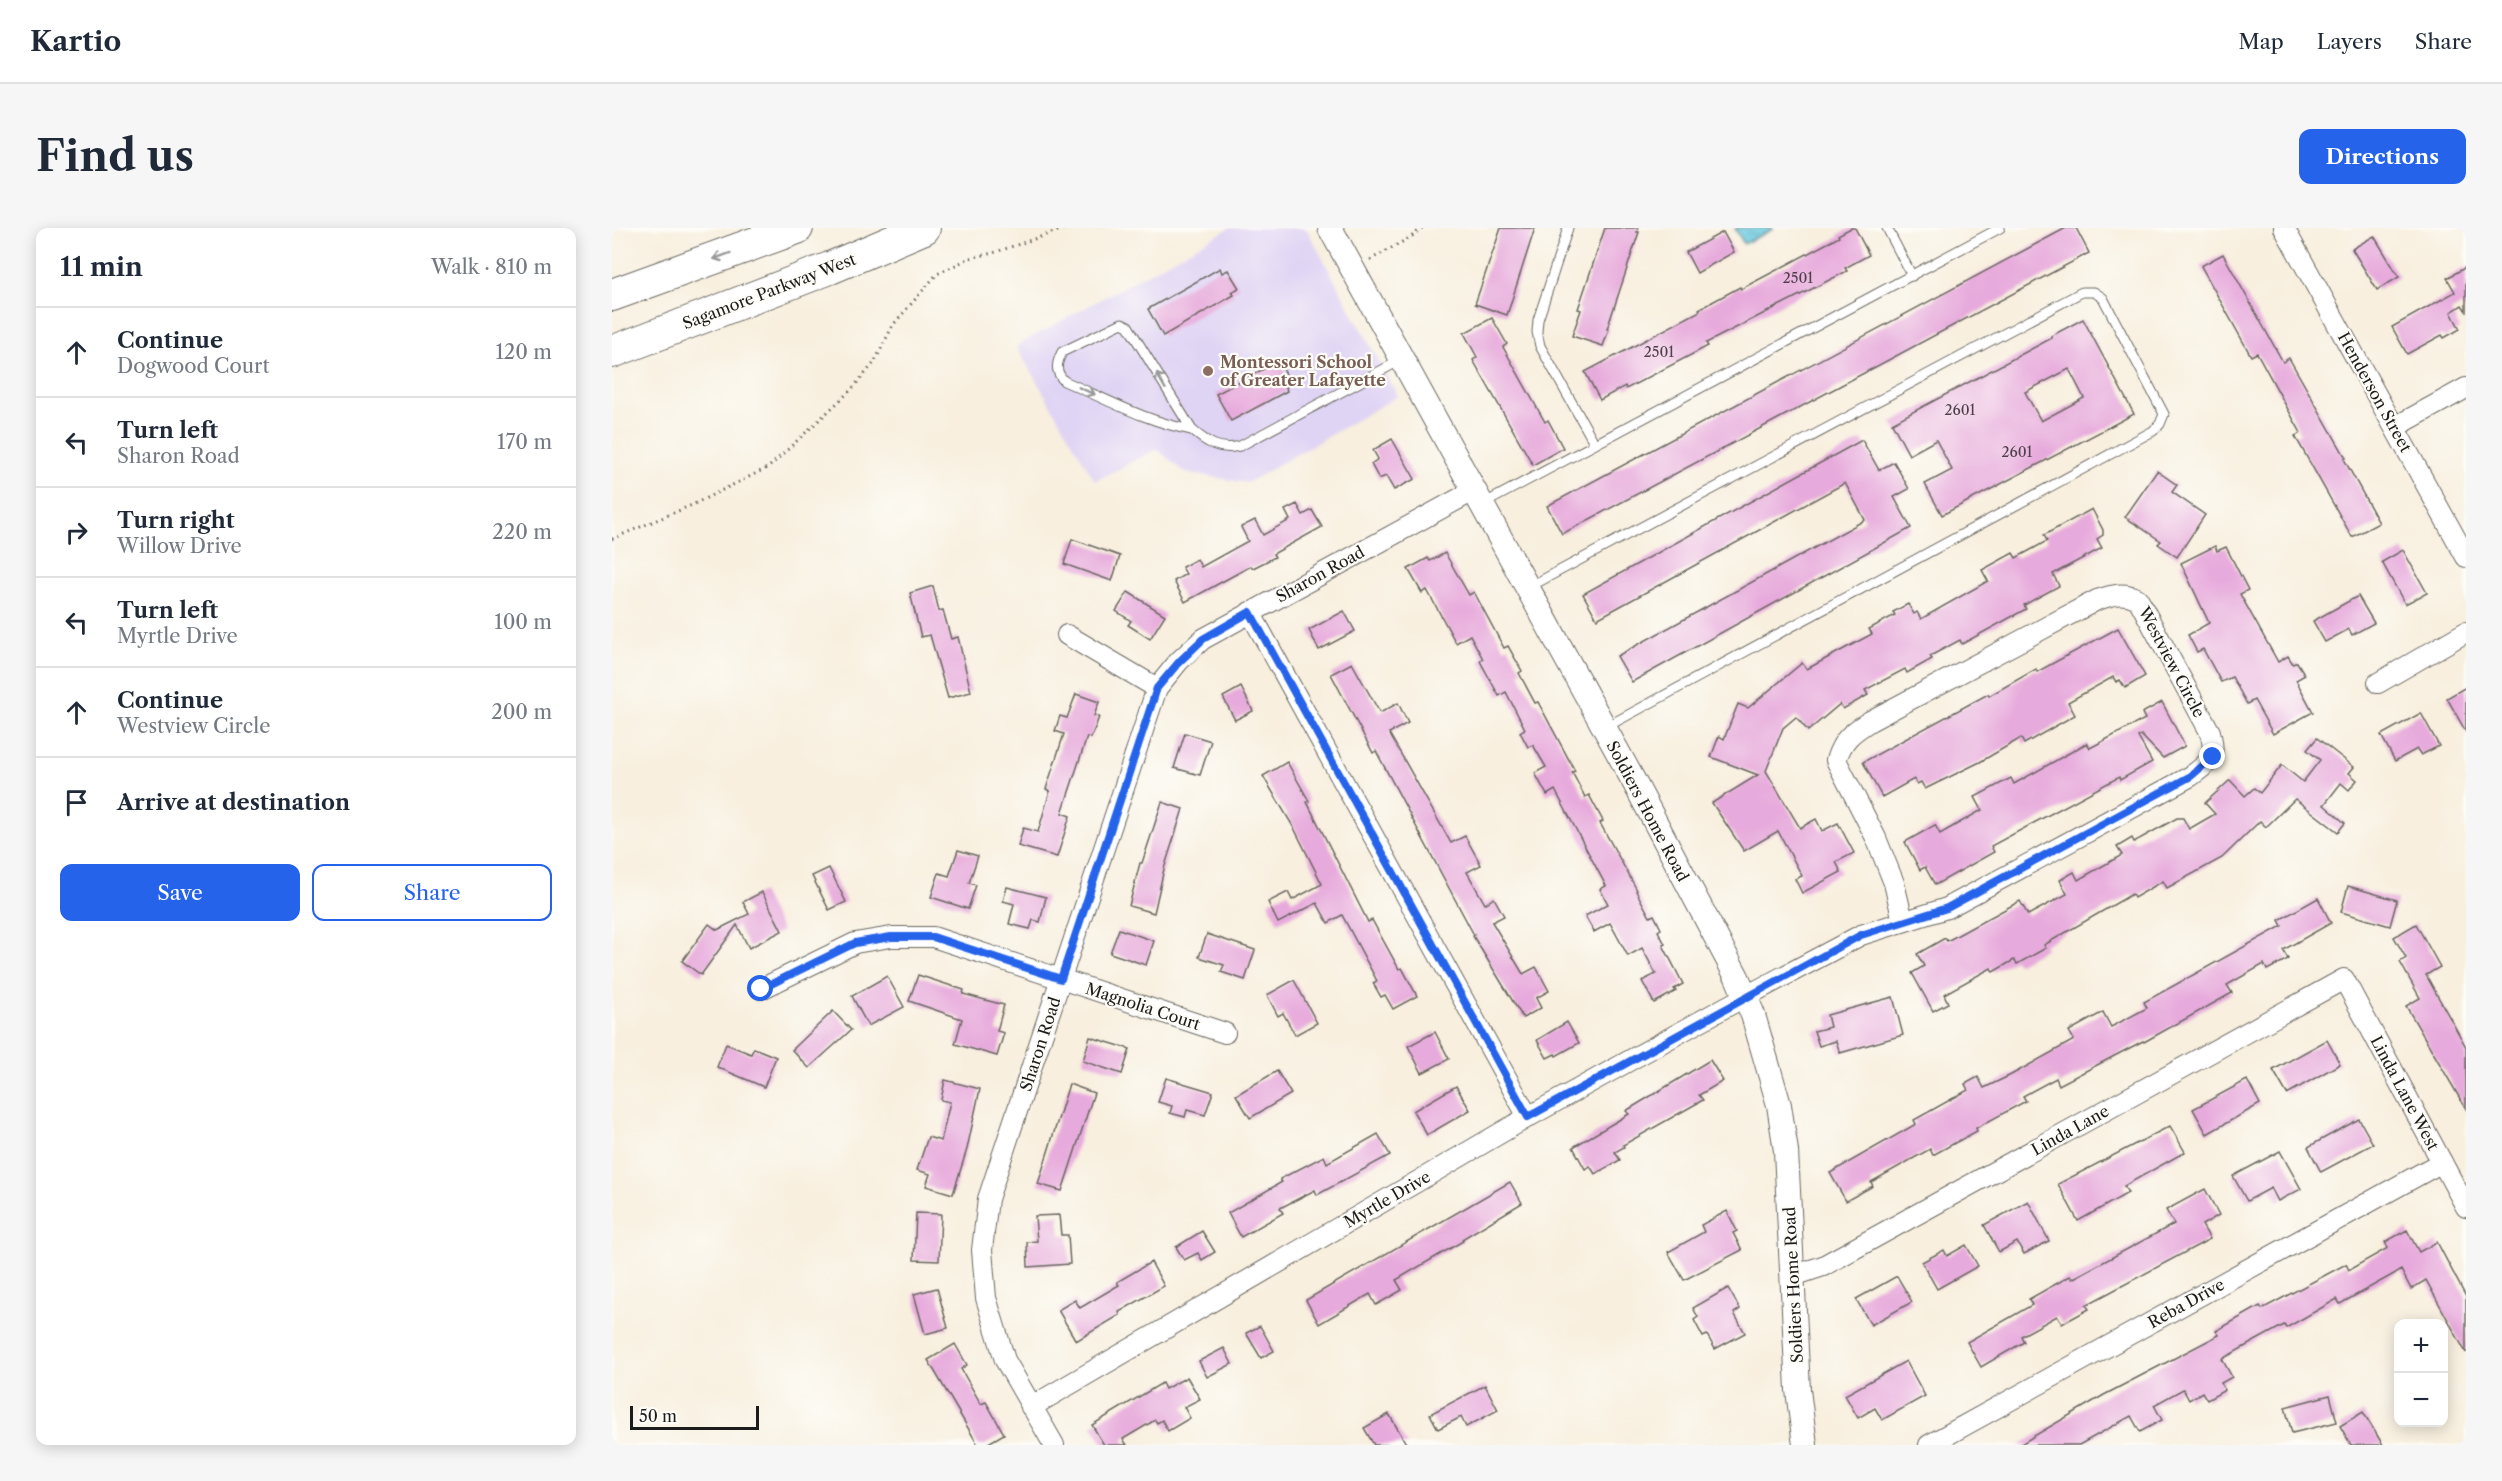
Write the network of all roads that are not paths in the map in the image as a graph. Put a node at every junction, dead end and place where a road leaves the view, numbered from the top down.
1 (797, 228) edge
2 (924, 228) edge
3 (1330, 228) edge
4 (1568, 228) edge
5 (1887, 228) edge
6 (2000, 228) edge
7 (2283, 228) edge
8 (1912, 276) junction
9 (612, 295) edge
10 (612, 352) edge
11 (1401, 360) junction
12 (2466, 388) edge
13 (2395, 427) junction
14 (1192, 430) junction
15 (1595, 444) junction
16 (1477, 499) junction
17 (2466, 557) edge
18 (1527, 588) junction
19 (1250, 612) junction
20 (2466, 632) edge
21 (1067, 635) dead end
22 (2378, 682) dead end
23 (1157, 688) junction
24 (1604, 728) junction
25 (1903, 921) junction
26 (1061, 979) junction
27 (2344, 979) joint
28 (761, 989) dead end
29 (1746, 996) junction
30 (1225, 1033) dead end
31 (1528, 1117) junction
32 (2442, 1162) junction
33 (2466, 1207) edge
34 (1792, 1276) junction
35 (1031, 1407) junction
36 (1054, 1445) edge
37 (1805, 1445) edge
38 (1929, 1445) edge

1 -> 9 highway
2 - 10 highway, Sagamore Parkway West
3 - 11 street, Soldiers Home Road
4 - 15 lane
5 - 8 lane
6 - 8 lane
7 - 13 street, Henderson Street
8 - 15 lane
11 - 14 lane
11 - 16 street, Soldiers Home Road
12 - 13 street
13 - 17 street, Henderson Street
14 -> 14 lane
15 - 16 lane
16 - 18 street, Soldiers Home Road
16 - 19 street, Sharon Road
18 - 24 street, Soldiers Home Road
18 - 24 lane
19 - 23 street, Sharon Road
19 - 31 street
20 - 22 street
21 - 23 street
23 - 26 street, Sharon Road
24 - 29 street, Soldiers Home Road
25 - 25 street, Westview Circle
25 - 29 street, Westview Circle
26 - 28 street, Magnolia Court
26 - 30 street, Magnolia Court
26 - 35 street, Sharon Road
27 - 32 street, Linda Lane West
27 - 34 street, Linda Lane
29 - 31 street, Myrtle Drive
29 - 34 street, Soldiers Home Road
31 - 35 street, Myrtle Drive
32 - 33 street, Linda Lane West
32 - 38 street, Reba Drive
34 - 37 street, Soldiers Home Road
35 - 36 street, Sharon Road

